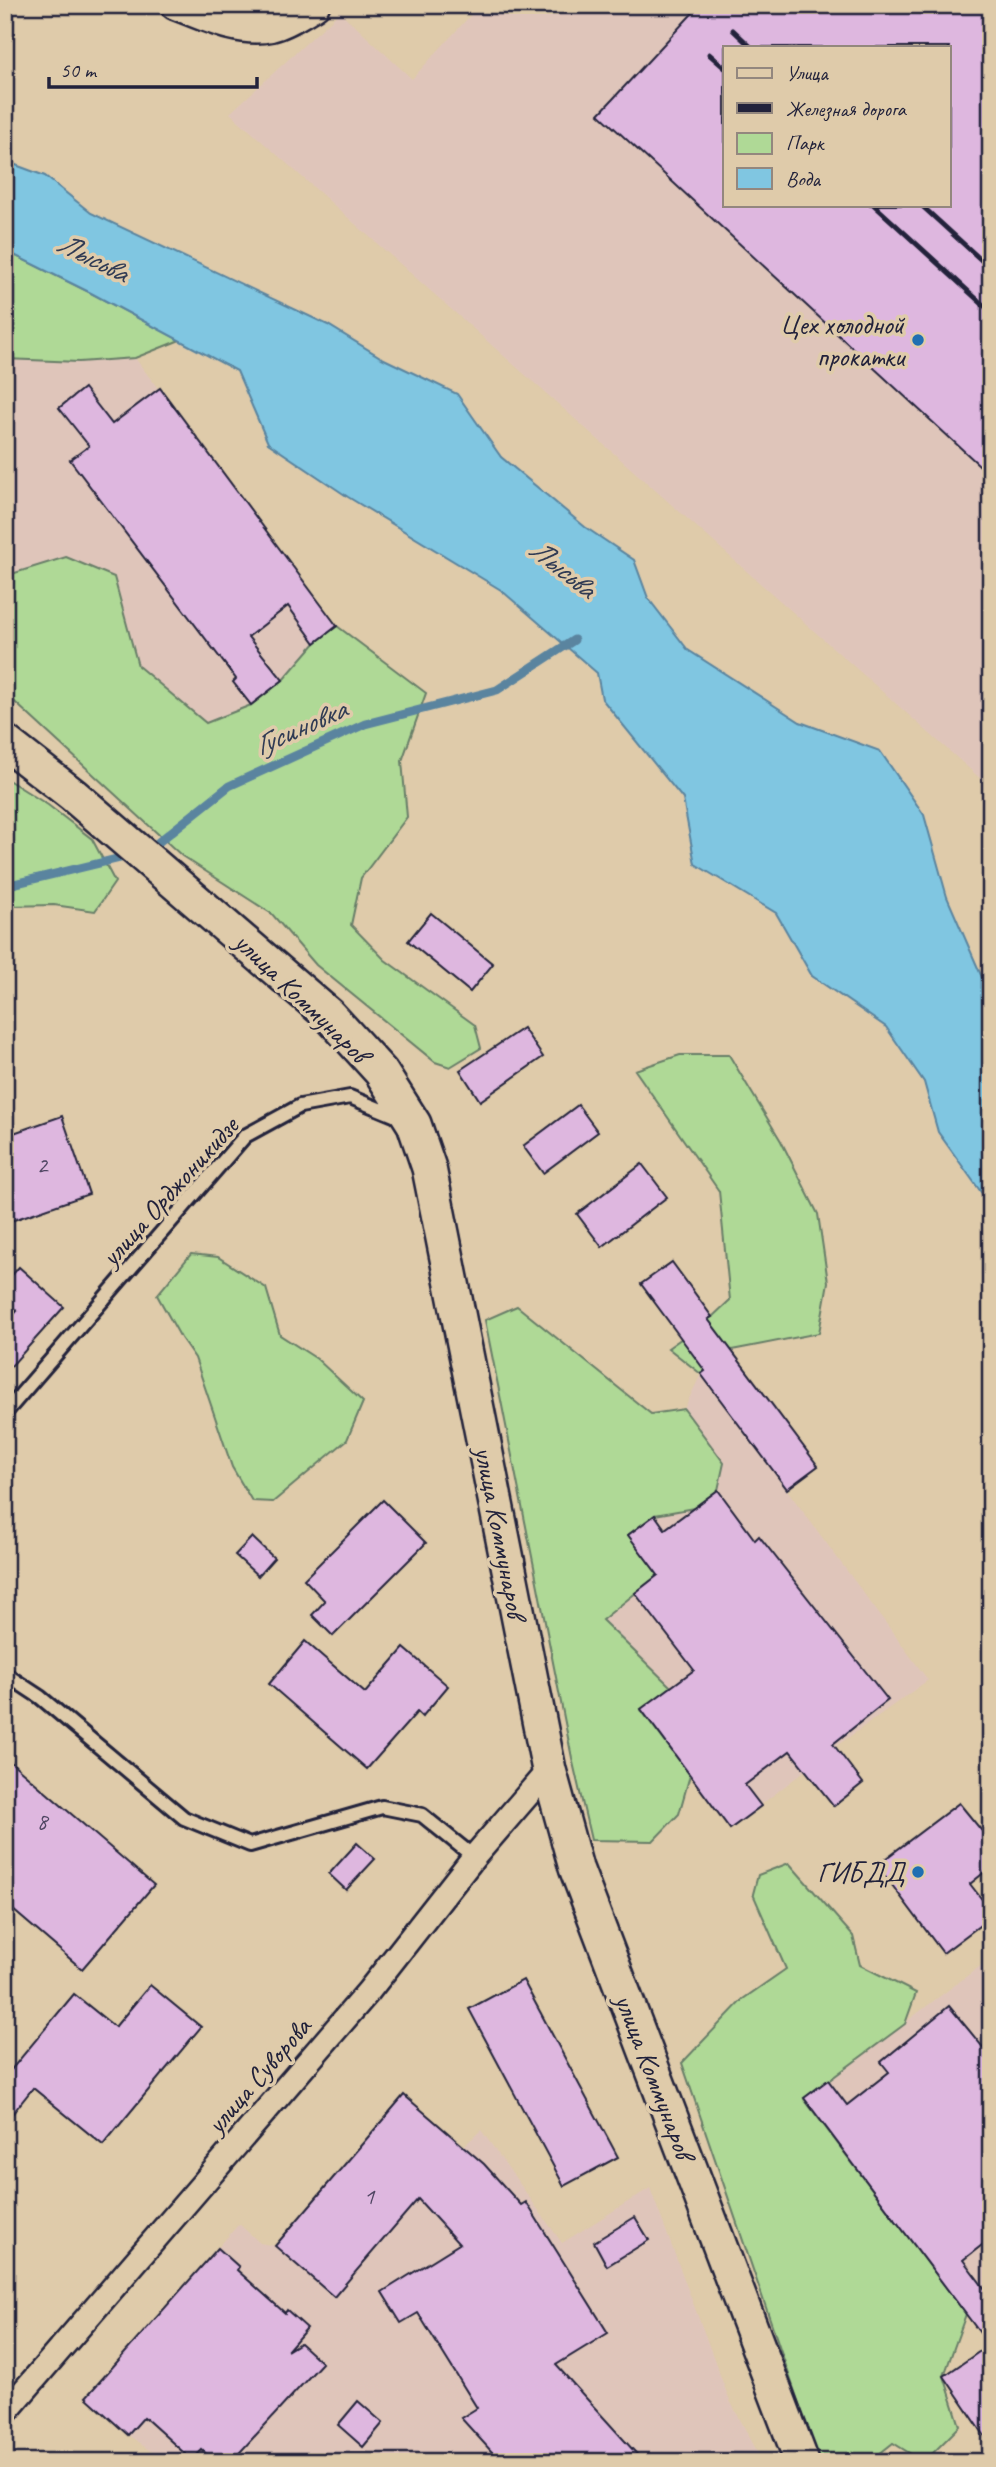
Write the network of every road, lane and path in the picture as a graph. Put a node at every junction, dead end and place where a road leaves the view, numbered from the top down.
1 (175, 5) edge
2 (315, 5) edge
3 (5, 742) edge
4 (414, 1124) junction
5 (5, 1413) edge
6 (5, 1674) edge
7 (549, 1770) junction
8 (474, 1857) junction
9 (5, 2413) edge
10 (802, 2462) edge

1 - 2 street
3 - 4 main road, улица Коммунаров
4 - 5 lane, улица Орджоникидзе
4 - 7 main road, улица Коммунаров
6 - 8 lane
7 - 8 street, улица Суворова
7 - 10 main road, улица Коммунаров
8 - 9 street, улица Суворова

